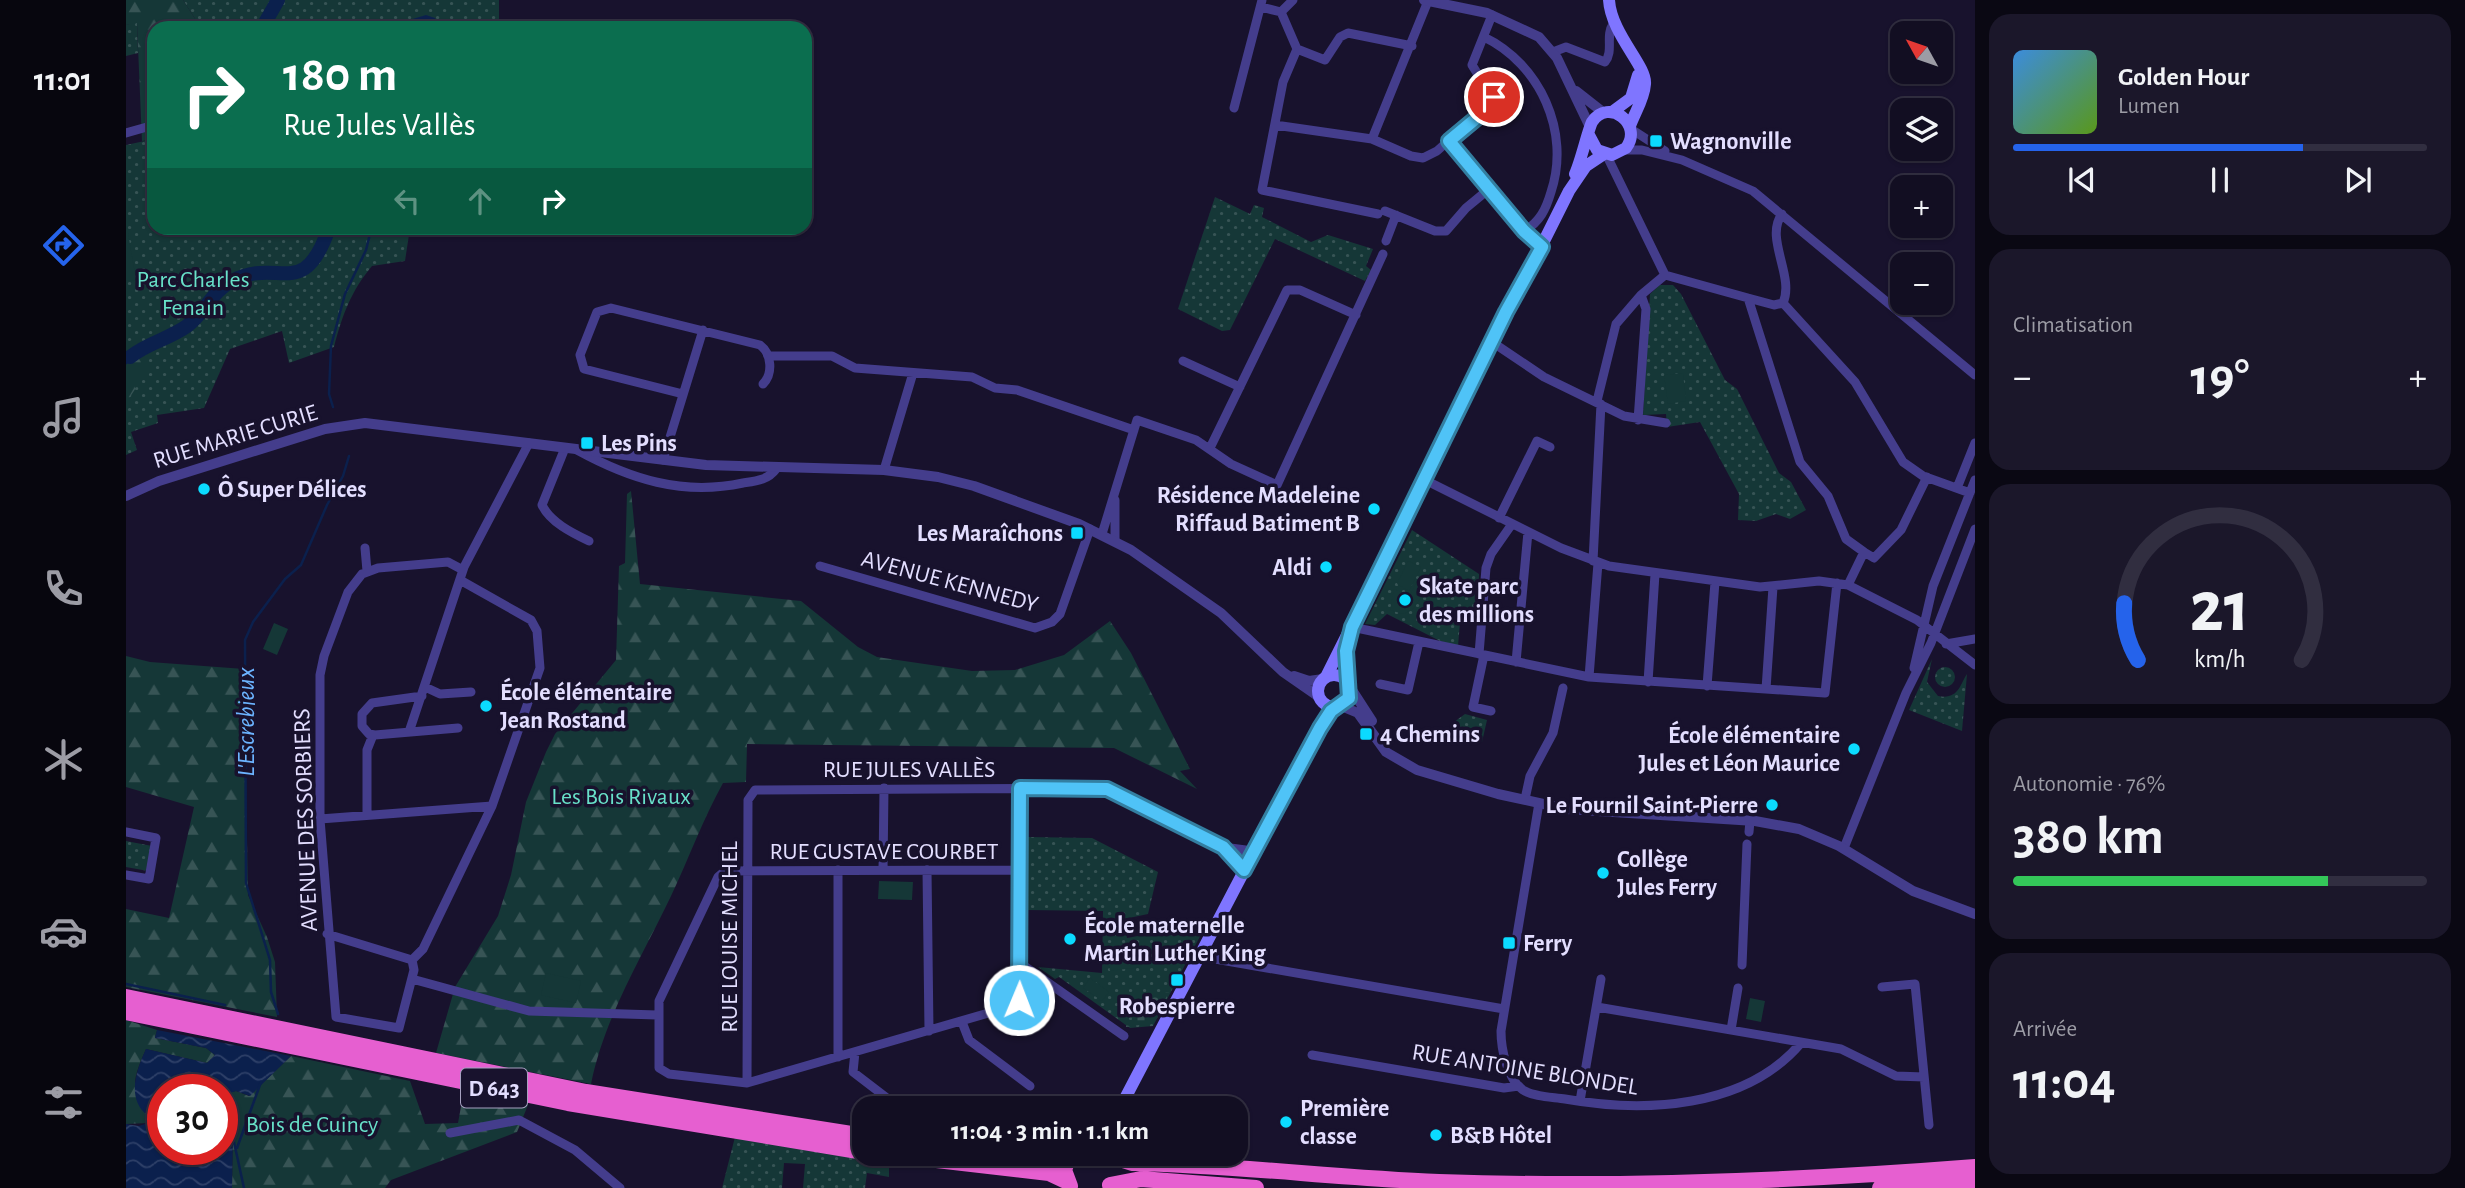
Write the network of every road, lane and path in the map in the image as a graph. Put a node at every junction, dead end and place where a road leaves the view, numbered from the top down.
1 (1293, 0) edge
2 (1426, 0) edge
3 (1609, 0) edge
4 (1261, 3) edge
5 (1281, 12) junction
6 (1492, 15) junction
7 (1613, 24) junction
8 (1484, 37) junction
9 (1412, 46) junction
10 (1297, 49) junction
11 (1553, 52) junction
12 (1635, 61) junction
13 (1568, 81) junction
14 (1234, 108) dead end
15 (1608, 113) junction
16 (1275, 125) junction
17 (147, 127) edge
18 (1631, 127) junction
19 (1590, 131) junction
20 (126, 133) edge
21 (1372, 139) junction
22 (1449, 141) junction
23 (1623, 150) junction
24 (1605, 154) junction
25 (1682, 160) junction
26 (1489, 189) junction
27 (1569, 191) junction
28 (1782, 214) junction
29 (1396, 215) junction
30 (1524, 231) junction
31 (1386, 241) dead end
32 (1542, 247) junction
33 (1383, 254) dead end
34 (1665, 275) junction
35 (1641, 295) junction
36 (1748, 298) junction
37 (1783, 303) junction
38 (1356, 315) junction
39 (702, 330) junction
40 (1492, 342) junction
41 (769, 356) junction
42 (1183, 361) dead end
43 (913, 373) junction
44 (1975, 375) edge
45 (763, 384) dead end
46 (1240, 387) junction
47 (683, 394) junction
48 (1599, 403) junction
49 (1638, 420) junction
50 (1666, 423) dead end
51 (341, 426) junction
52 (1134, 430) junction
53 (528, 443) junction
54 (1975, 443) edge
55 (1550, 447) dead end
56 (570, 448) junction
57 (1210, 448) junction
58 (663, 460) junction
59 (776, 469) junction
60 (884, 470) junction
61 (1927, 477) junction
62 (1424, 480) junction
63 (1975, 480) edge
64 (1957, 488) junction
65 (1115, 492) junction
66 (1970, 493) junction
67 (126, 496) edge
68 (126, 502) edge
69 (1499, 518) junction
70 (1512, 524) junction
71 (1090, 529) junction
72 (1975, 530) edge
73 (1528, 532) junction
74 (1101, 534) junction
75 (589, 541) dead end
76 (1115, 541) junction
77 (365, 548) dead end
78 (1864, 552) junction
79 (1596, 562) junction
80 (820, 566) dead end
81 (367, 571) junction
82 (462, 575) junction
83 (1656, 575) junction
84 (1715, 582) junction
85 (1837, 583) junction
86 (1848, 585) junction
87 (1773, 587) junction
88 (1925, 620) junction
89 (1938, 621) junction
90 (1352, 627) junction
91 (1934, 634) junction
92 (1975, 639) edge
93 (1419, 642) junction
94 (1946, 644) junction
95 (1481, 655) junction
96 (1269, 658) junction
97 (1516, 662) junction
98 (1975, 665) edge
99 (1589, 677) junction
100 (1324, 678) junction
101 (1648, 682) junction
102 (1380, 684) dead end
103 (1349, 685) junction
104 (1707, 686) junction
105 (1563, 688) dead end
106 (1766, 689) junction
107 (423, 691) junction
108 (471, 692) dead end
109 (1906, 693) junction
110 (1320, 698) junction
111 (401, 700) junction
112 (1339, 707) junction
113 (1491, 710) dead end
114 (413, 718) junction
115 (458, 728) dead end
116 (409, 732) junction
117 (373, 735) junction
118 (1299, 766) junction
119 (884, 788) junction
120 (1020, 788) junction
121 (751, 793) joint
122 (1525, 799) junction
123 (1539, 803) junction
124 (492, 806) junction
125 (367, 815) junction
126 (320, 819) junction
127 (126, 832) edge
128 (1748, 844) dead end
129 (1223, 847) junction
130 (1844, 848) junction
131 (1253, 851) junction
132 (838, 870) junction
133 (883, 870) junction
134 (928, 870) junction
135 (1020, 870) junction
136 (1244, 870) junction
137 (748, 871) junction
138 (126, 875) edge
139 (1975, 914) edge
140 (327, 934) junction
141 (1198, 956) junction
142 (412, 960) junction
143 (1020, 963) junction
144 (1742, 965) dead end
145 (412, 979) junction
146 (1601, 979) dead end
147 (1882, 987) dead end
148 (1738, 988) dead end
149 (126, 997) edge
150 (1597, 1007) junction
151 (1504, 1009) junction
152 (126, 1012) edge
153 (657, 1015) junction
154 (961, 1022) junction
155 (1731, 1030) junction
156 (929, 1031) junction
157 (1124, 1036) dead end
158 (1801, 1043) junction
159 (855, 1052) junction
160 (1312, 1055) dead end
161 (838, 1057) junction
162 (1924, 1077) junction
163 (747, 1083) junction
164 (1030, 1086) dead end
165 (1519, 1086) junction
166 (884, 1096) edge
167 (1124, 1096) edge
168 (1580, 1101) junction
169 (1929, 1125) dead end
170 (450, 1133) dead end
171 (852, 1134) edge
172 (852, 1150) edge
173 (986, 1166) edge
174 (1065, 1166) edge
175 (1112, 1166) edge
176 (1174, 1166) edge
177 (1975, 1167) edge
178 (1975, 1182) edge
179 (1070, 1186) edge
180 (1108, 1186) edge
181 (620, 1188) edge
182 (1256, 1188) edge
183 (1880, 1188) edge

1 - 5 street
2 - 6 street
2 - 9 street
3 - 7 main road
4 - 5 street
4 - 14 street
5 - 10 street
6 - 8 street
6 - 11 street
7 - 11 street
7 - 12 main road
8 - 22 street
8 - 30 street
9 - 10 street
9 - 21 street
10 - 16 street
11 - 13 street
12 - 15 main road
12 - 18 main road
13 - 15 street
13 - 19 street
15 - 18 main road
15 - 19 main road
16 - 21 street
16 - 29 street
17 - 20 street
18 - 23 main road
18 - 25 street
19 - 24 main road
19 - 27 main road
21 - 22 street
22 - 26 street
23 - 24 main road
23 - 25 street
24 - 27 main road
24 - 34 street
25 - 28 street
26 - 29 street
26 - 30 street
27 - 32 main road
28 - 37 street
28 - 44 street
29 - 31 street
30 - 32 street
32 - 40 main road
33 - 38 street
34 - 35 street
34 - 36 street
35 - 48 street
35 - 49 street
36 - 37 street
36 - 78 street
37 - 61 street
38 - 46 street
38 - 57 street
39 - 41 street
39 - 47 street
39 - 47 street
40 - 48 street
40 - 62 main road
41 - 43 street
41 - 45 street
42 - 46 street
43 - 52 street
43 - 60 street
46 - 57 street
47 - 58 street
48 - 49 street
48 - 79 street
49 - 50 street
51 - 53 street
51 - 67 street, RUE MARIE CURIE
51 - 68 street, RUE MARIE CURIE
52 - 57 street
52 - 65 street
53 - 56 street
53 - 82 street
54 - 64 street
55 - 69 street
56 - 58 street
56 - 59 street
56 - 75 street
58 - 59 street
59 - 60 street
60 - 71 street
61 - 64 street
61 - 78 street
62 - 69 street
62 - 90 main road
63 - 66 street
64 - 66 street
65 - 74 street
65 - 76 street
66 - 88 street
69 - 70 street
70 - 73 street
70 - 95 street
71 - 74 street
71 - 80 street, AVENUE KENNEDY
72 - 89 street
73 - 79 street
73 - 97 street
74 - 76 street
76 - 96 street
77 - 81 street
78 - 86 street
79 - 83 street
79 - 99 street
81 - 82 street
81 - 126 street, AVENUE DES SORBIERS
82 - 107 street
82 - 124 street
83 - 84 street
83 - 101 street
84 - 87 street
84 - 104 street
85 - 86 street
85 - 87 street
85 - 106 street
86 - 88 street
87 - 106 street
88 - 89 street
88 - 91 street
88 - 109 street
89 - 91 street
90 - 93 street
90 - 100 main road
90 - 103 main road
91 - 94 street
91 - 109 street
92 - 94 street
93 - 95 street
93 - 102 street
94 - 98 street
95 - 97 street
95 - 113 street
96 - 100 street
96 - 110 street
97 - 99 street
99 - 101 street
100 - 103 main road
100 - 110 main road
101 - 104 street
103 - 112 main road
103 - 122 street
104 - 106 street
105 - 122 street
107 - 108 street
107 - 111 street
107 - 114 street
109 - 130 street
110 - 112 main road
110 - 118 main road
111 - 114 street
111 - 117 street
112 - 118 main road
112 - 122 street
114 - 116 street
115 - 116 street
116 - 117 street
117 - 125 street
118 - 131 main road
119 - 120 street, RUE JULES VALLÈS
119 - 121 street, RUE JULES VALLÈS
119 - 133 street
120 - 129 street, RUE JULES VALLÈS
120 - 135 street
121 - 137 street, RUE LOUISE MICHEL
122 - 123 street
123 - 130 street
123 - 151 street
124 - 125 street
124 - 142 street
125 - 126 street
126 - 140 street, AVENUE DES SORBIERS
127 - 138 street
128 - 144 street
129 - 131 street, RUE JULES VALLÈS
129 - 136 street, RUE JULES VALLÈS
130 - 139 street
131 - 136 main road
132 - 133 street, RUE GUSTAVE COURBET
132 - 137 street, RUE GUSTAVE COURBET
132 - 161 street
133 - 134 street, RUE GUSTAVE COURBET
134 - 135 street, RUE GUSTAVE COURBET
134 - 156 street
135 - 143 street
136 - 141 main road
137 - 153 street, RUE GUSTAVE COURBET
137 - 163 street, RUE LOUISE MICHEL
140 - 142 street
140 - 145 street, AVENUE DES SORBIERS
141 - 151 street
141 - 167 main road
142 - 145 street
143 - 154 street
143 - 157 street
145 - 153 street
146 - 150 street
147 - 162 street
148 - 155 street
149 - 171 highway, D 643
150 - 155 street
150 - 168 street
151 - 165 street
152 - 172 highway, D 643
153 - 163 street
154 - 156 street
154 - 164 street
155 - 158 street
156 - 159 street
158 - 162 street
158 - 168 street, RUE ANTOINE BLONDEL
159 - 161 street
159 - 166 street
160 - 165 street, RUE ANTOINE BLONDEL
161 - 163 street
162 - 169 street
165 - 168 street, RUE ANTOINE BLONDEL
170 - 181 street
173 - 179 highway
174 - 179 highway
175 - 180 highway
176 - 177 highway
178 - 183 highway
180 - 182 highway

